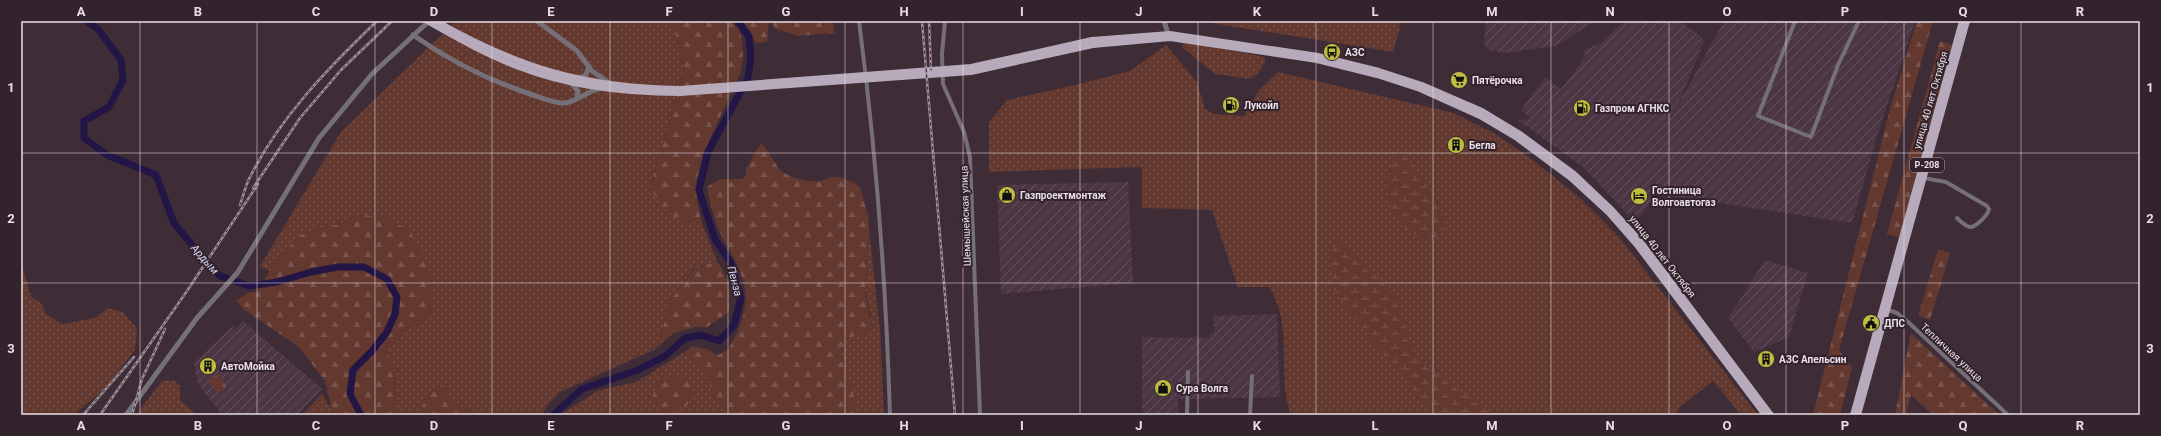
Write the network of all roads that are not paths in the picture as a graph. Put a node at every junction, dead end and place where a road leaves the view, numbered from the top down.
1 (428, 21) edge
2 (436, 21) edge
3 (537, 21) edge
4 (859, 21) edge
5 (945, 21) edge
6 (1164, 21) edge
7 (1795, 21) edge
8 (1859, 21) edge
9 (1962, 21) edge
10 (1967, 21) edge
11 (452, 33) junction
12 (413, 35) junction
13 (1169, 36) junction
14 (589, 66) junction
15 (572, 80) junction
16 (1407, 82) junction
17 (612, 84) junction
18 (602, 88) junction
19 (701, 89) junction
20 (577, 98) junction
21 (1921, 177) junction
22 (1957, 218) dead end
23 (1884, 309) junction
24 (1188, 372) dead end
25 (1252, 376) dead end
26 (126, 415) edge
27 (890, 415) edge
28 (980, 415) edge
29 (1187, 415) edge
30 (1250, 415) edge
31 (1765, 415) edge
32 (1771, 415) edge
33 (1853, 415) edge
34 (1858, 415) edge
35 (2008, 415) edge

1 - 11 main road
1 - 12 street
2 - 11 main road
3 - 14 street
4 - 27 street
5 - 28 street, Шемышейская улица
6 - 13 street
7 - 8 street
9 - 21 main road, улица 40 лет Октября / Р-208
10 - 21 main road, улица 40 лет Октября / Р-208
11 - 15 main road
12 - 20 street
12 - 26 street
13 - 16 main road
13 - 19 main road
14 - 15 street
14 - 17 street
15 - 17 main road
15 - 18 main road
15 - 20 street
16 - 31 main road, улица 40 лет Октября
16 - 32 main road, улица 40 лет Октября
17 - 19 main road
18 - 19 main road
18 - 20 street
21 - 22 street
21 - 23 main road, улица 40 лет Октября / Р-208
23 - 33 main road, улица 40 лет Октября / Р-208
23 - 34 main road, улица 40 лет Октября / Р-208
23 - 35 street, Тепличная улица
24 - 29 street
25 - 30 street

